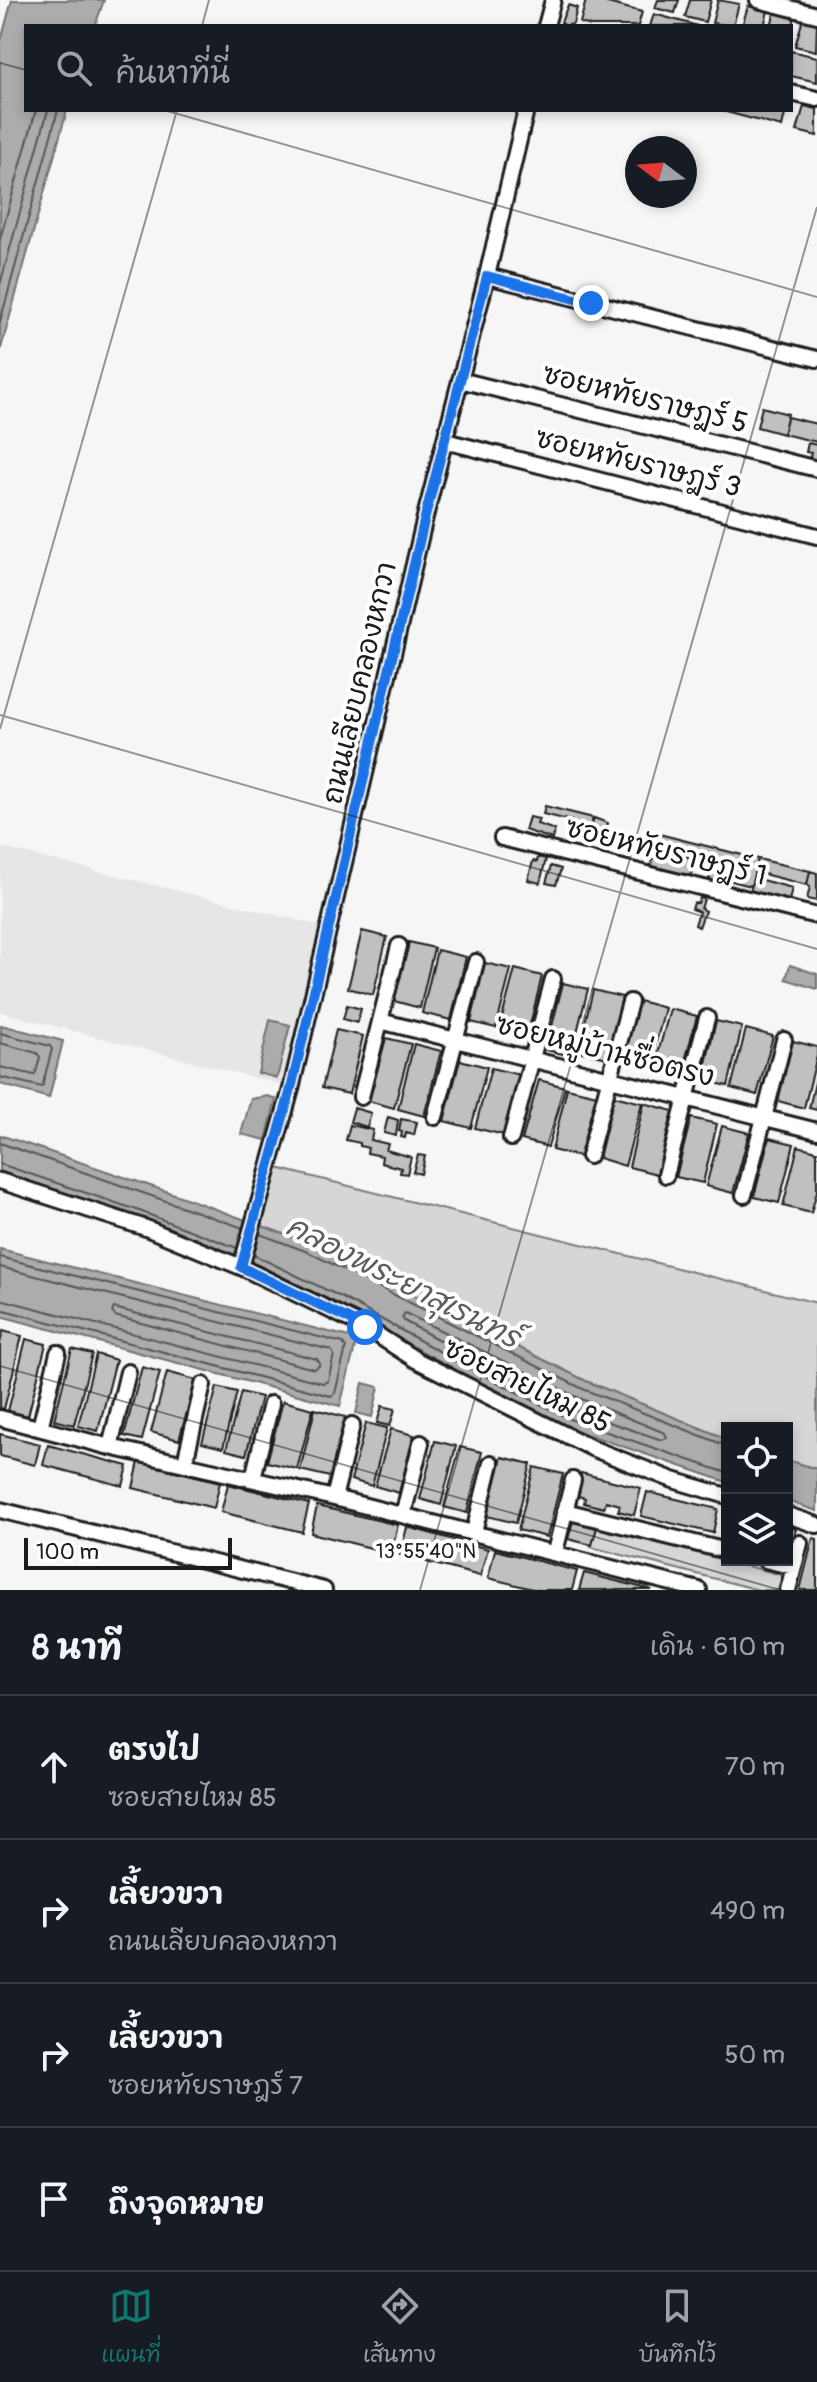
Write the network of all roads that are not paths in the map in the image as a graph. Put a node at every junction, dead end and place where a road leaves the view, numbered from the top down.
1 (553, 0) edge
2 (758, 0) edge
3 (817, 15) edge
4 (547, 24) edge
5 (793, 93) edge
6 (817, 99) edge
7 (526, 112) edge
8 (487, 276) junction
9 (817, 359) edge
10 (460, 380) junction
11 (445, 441) junction
12 (817, 469) edge
13 (817, 536) edge
14 (502, 838) dead end
15 (817, 916) edge
16 (399, 946) dead end
17 (476, 962) dead end
18 (553, 979) dead end
19 (630, 1002) dead end
20 (707, 1018) dead end
21 (380, 1021) junction
22 (784, 1040) dead end
23 (456, 1041) junction
24 (533, 1060) junction
25 (610, 1078) junction
26 (361, 1097) dead end
27 (687, 1097) junction
28 (435, 1117) dead end
29 (763, 1117) junction
30 (817, 1131) edge
31 (511, 1138) dead end
32 (589, 1156) dead end
33 (666, 1175) dead end
34 (0, 1181) edge
35 (744, 1195) dead end
36 (243, 1264) junction
37 (58, 1353) dead end
38 (128, 1372) dead end
39 (203, 1385) dead end
40 (271, 1404) dead end
41 (0, 1418) edge
42 (352, 1425) dead end
43 (40, 1428) junction
44 (421, 1443) dead end
45 (110, 1447) junction
46 (185, 1462) junction
47 (491, 1463) dead end
48 (253, 1478) junction
49 (573, 1480) dead end
50 (721, 1494) edge
51 (334, 1498) junction
52 (0, 1510) edge
53 (565, 1511) junction
54 (403, 1515) junction
55 (793, 1517) edge
56 (817, 1525) edge
57 (474, 1532) junction
58 (800, 1543) dead end
59 (721, 1550) edge
60 (555, 1552) junction
61 (790, 1566) edge
62 (794, 1567) junction
63 (324, 1590) edge
64 (699, 1590) edge
65 (788, 1590) edge

1 - 4 street
2 - 3 street
5 - 6 street
7 - 8 street, ถนนเลียบคลองหกวา
8 - 9 street
8 - 10 street, ถนนเลียบคลองหกวา
10 - 11 street, ถนนเลียบคลองหกวา
10 - 12 street, ซอยหทัยราษฎร์ 5
11 - 13 street, ซอยหทัยราษฎร์ 3
11 - 36 street, ถนนเลียบคลองหกวา
14 - 15 street, ซอยหทัยราษฎร์ 1
16 - 21 street
17 - 23 street
18 - 24 street
19 - 25 street
20 - 27 street
21 - 23 street, ซอยหมู่บ้านซื่อตรง
21 - 26 street
22 - 29 street
23 - 24 street, ซอยหมู่บ้านซื่อตรง
23 - 28 street
24 - 25 street, ซอยหมู่บ้านซื่อตรง
24 - 31 street
25 - 27 street, ซอยหมู่บ้านซื่อตรง
25 - 32 street
27 - 29 street, ซอยหมู่บ้านซื่อตรง
27 - 33 street
29 - 30 street, ซอยหมู่บ้านซื่อตรง
29 - 35 street
34 - 36 street, ซอยสายไหม 85
36 - 50 street, ซอยสายไหม 85
37 - 43 street
38 - 45 street
39 - 46 street
40 - 48 street
41 - 43 street
42 - 51 street
43 - 45 street
44 - 54 street
45 - 46 street
46 - 48 street
47 - 57 street
48 - 51 street
49 - 53 street
51 - 54 street
52 - 63 street
53 - 59 street
53 - 60 street
54 - 57 street
55 - 56 street
57 - 60 street
58 - 62 street
60 - 64 street
61 - 62 street
62 - 65 street

